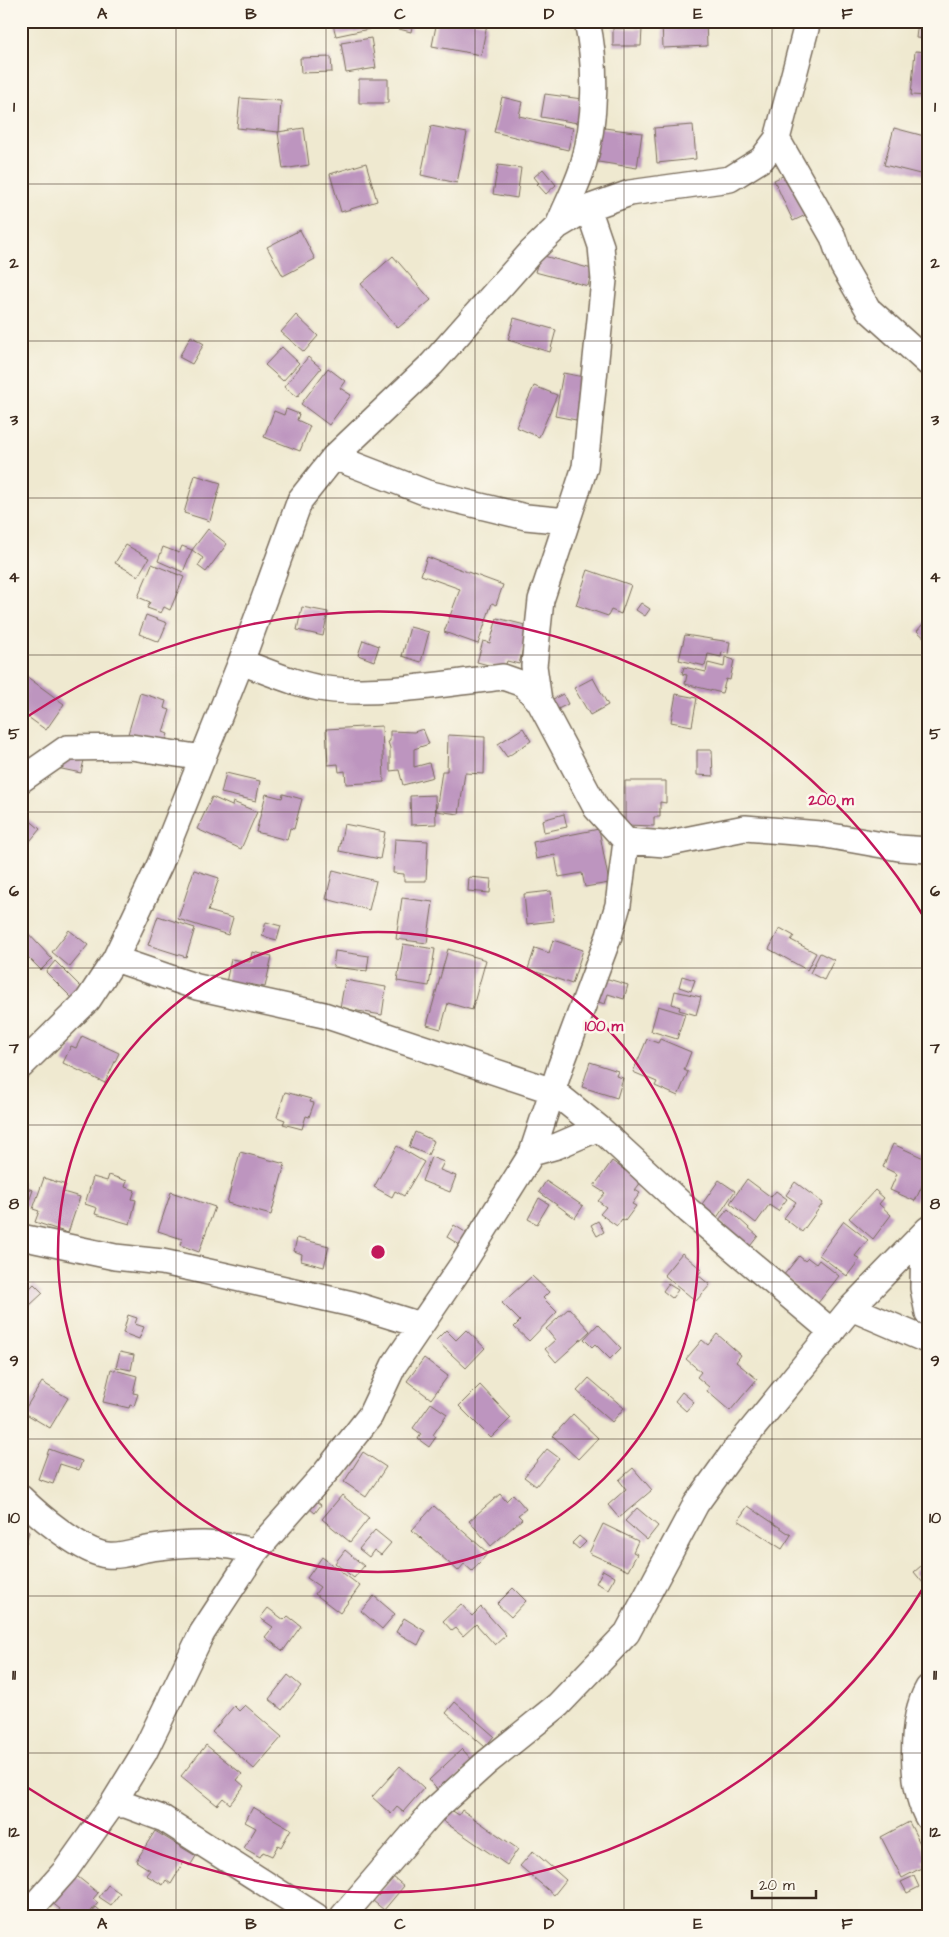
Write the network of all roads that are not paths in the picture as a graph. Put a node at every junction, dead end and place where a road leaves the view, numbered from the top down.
1 (587, 21) edge
2 (808, 21) edge
3 (777, 139) junction
4 (588, 208) junction
5 (558, 226) junction
6 (928, 363) edge
7 (334, 457) junction
8 (567, 521) junction
9 (241, 662) junction
10 (539, 701) junction
11 (202, 758) junction
12 (21, 780) edge
13 (626, 841) junction
14 (928, 850) edge
15 (115, 960) junction
16 (21, 1066) edge
17 (553, 1091) junction
18 (599, 1128) junction
19 (532, 1153) junction
20 (926, 1231) edge
21 (21, 1237) edge
22 (851, 1308) junction
23 (928, 1313) edge
24 (420, 1325) junction
25 (832, 1332) junction
26 (928, 1341) edge
27 (21, 1498) edge
28 (255, 1552) junction
29 (928, 1688) edge
30 (112, 1805) junction
31 (928, 1818) edge
32 (25, 1916) edge
33 (316, 1916) edge
34 (343, 1916) edge

1 - 5 street
2 - 3 street
3 - 4 street
3 - 6 street
4 - 5 street
4 - 8 street
5 - 7 street
7 - 8 street
7 - 9 street
8 - 10 street
9 - 10 street
9 - 11 street
10 - 13 street
11 - 12 street
11 - 15 street
13 - 14 street
13 - 17 street
15 - 16 street
15 - 17 street
17 - 18 street
17 - 19 street
18 - 19 street
18 - 25 street
19 - 24 street
20 - 22 street
20 - 23 street
21 - 24 street
22 - 25 street
22 - 26 street
24 - 28 street
25 - 34 street
27 - 28 street
28 - 30 street
29 - 31 street
30 - 32 street
30 - 33 street

